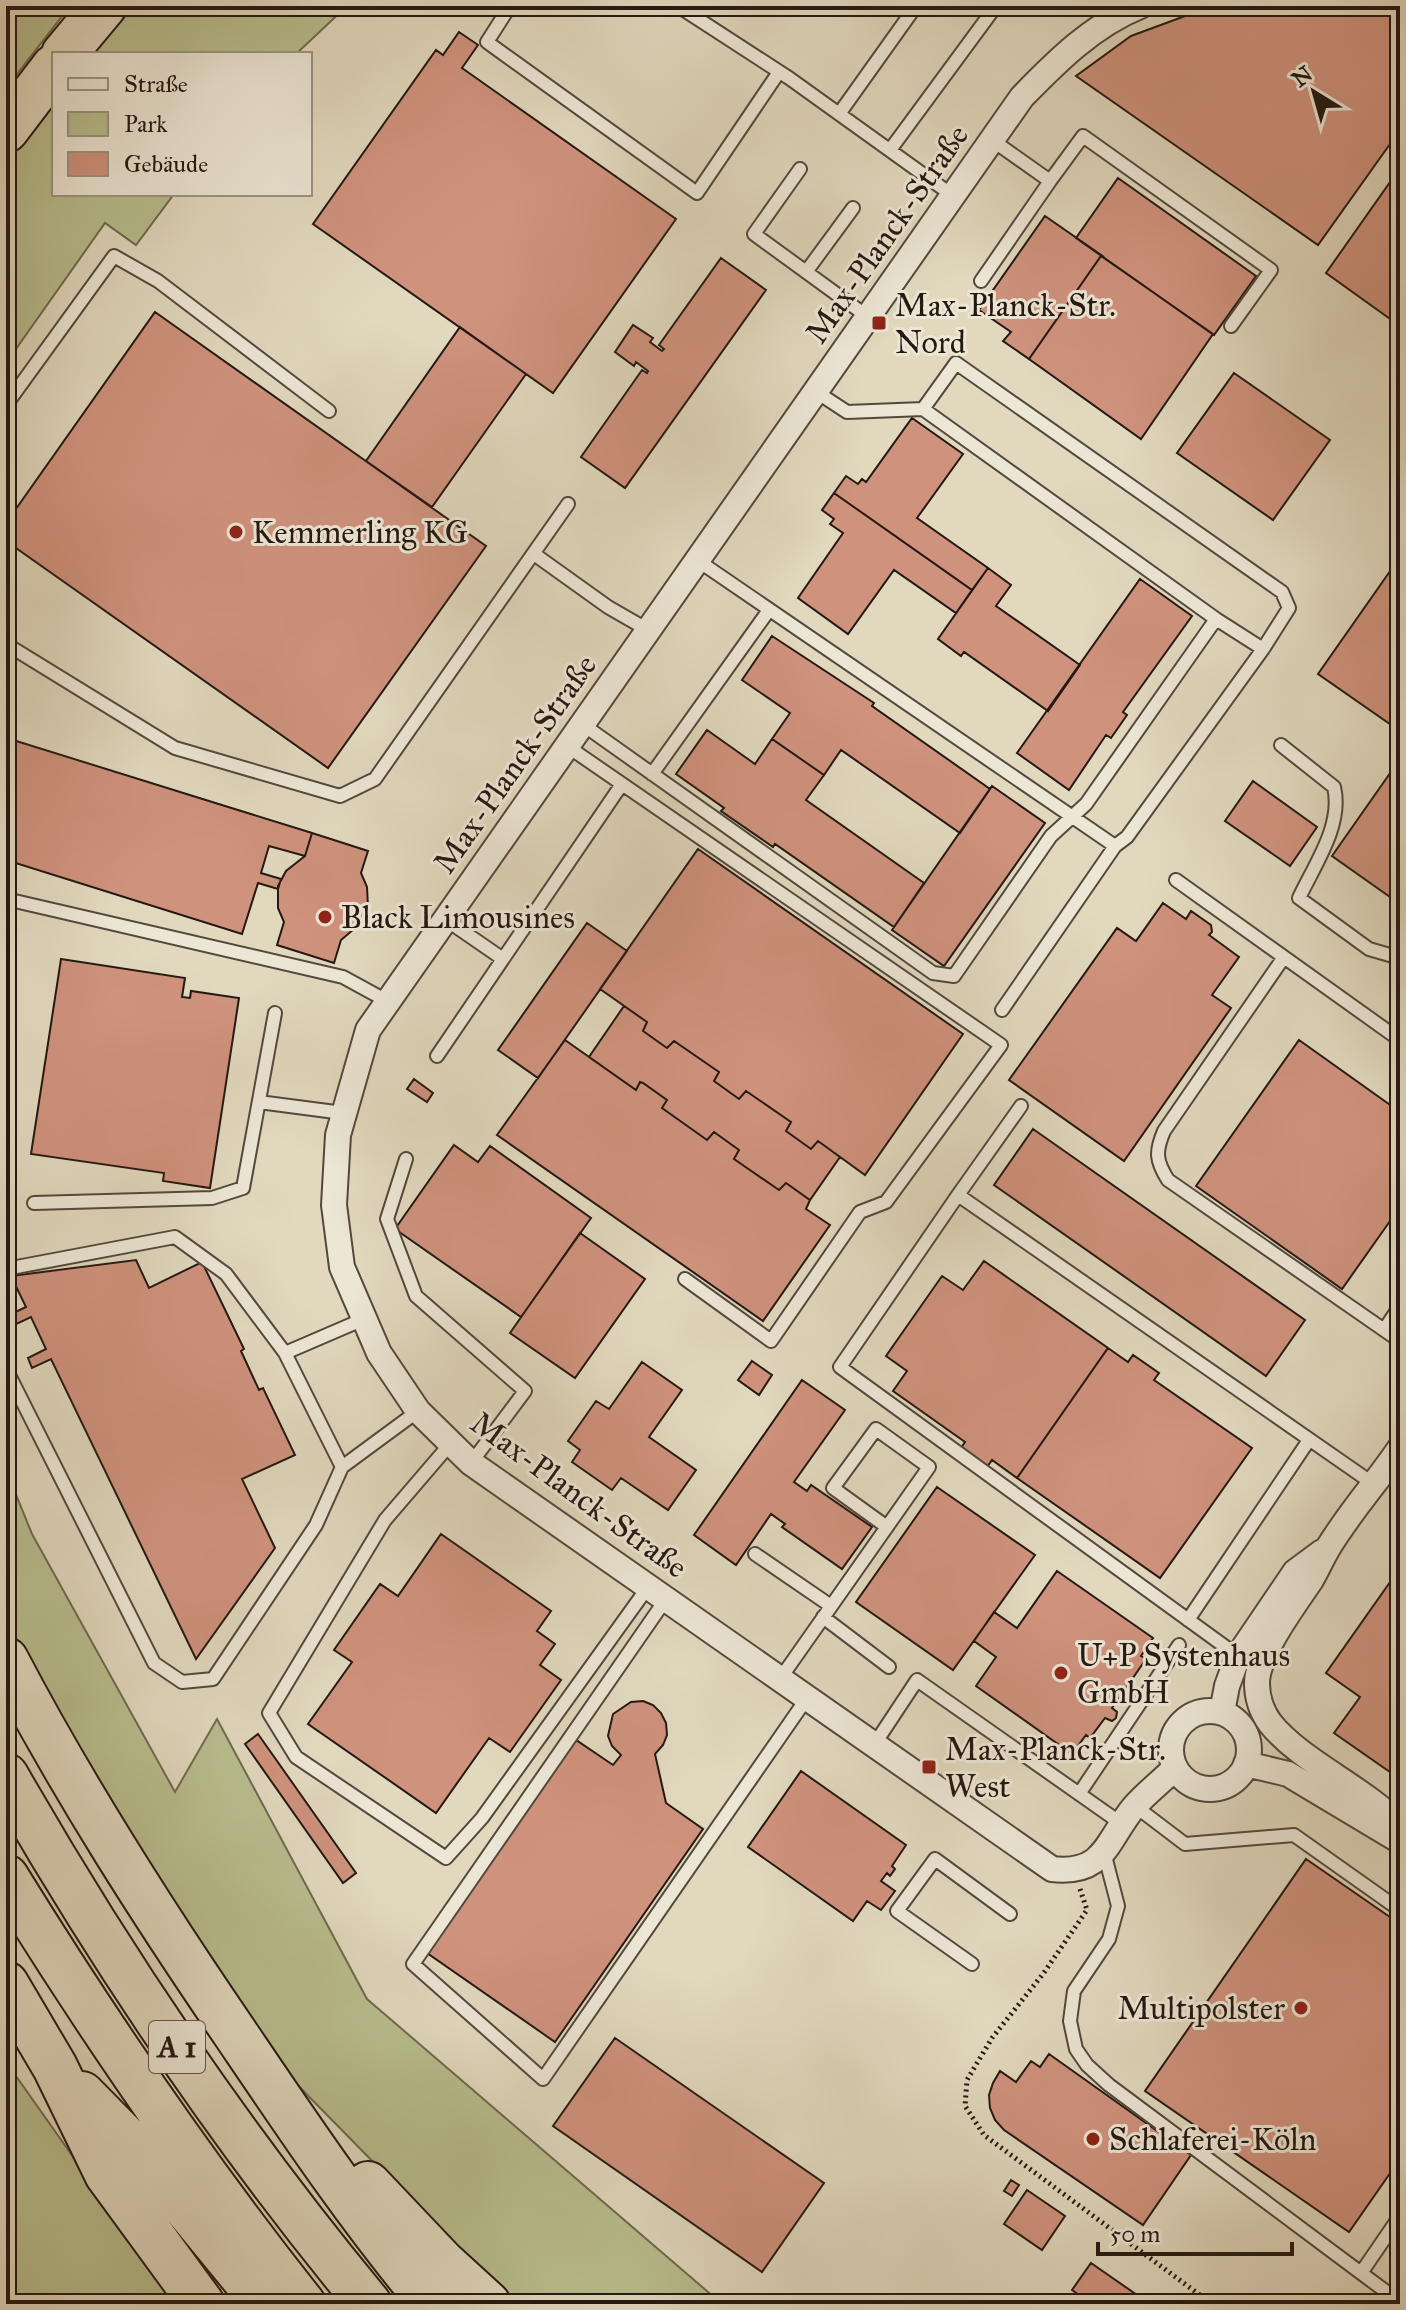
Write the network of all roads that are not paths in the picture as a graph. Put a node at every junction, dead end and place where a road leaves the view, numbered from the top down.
1 (104, 6) edge
2 (510, 6) edge
3 (678, 6) edge
4 (916, 6) edge
5 (996, 6) edge
6 (1140, 6) edge
7 (66, 52) edge
8 (52, 70) edge
9 (779, 72) junction
10 (839, 114) junction
11 (6, 130) edge
12 (992, 140) junction
13 (890, 150) junction
14 (800, 169) dead end
15 (1050, 181) junction
16 (952, 195) junction
17 (853, 208) dead end
18 (806, 272) junction
19 (981, 281) dead end
20 (868, 317) junction
21 (1231, 326) dead end
22 (815, 391) junction
23 (6, 405) edge
24 (923, 409) junction
25 (329, 411) dead end
26 (568, 504) dead end
27 (534, 554) junction
28 (697, 560) junction
29 (769, 610) junction
30 (1216, 619) junction
31 (648, 630) junction
32 (6, 644) edge
33 (1263, 649) junction
34 (582, 724) junction
35 (1281, 745) dead end
36 (567, 746) junction
37 (652, 774) junction
38 (622, 784) junction
39 (1072, 817) junction
40 (1115, 846) junction
41 (1176, 880) dead end
42 (6, 899) edge
43 (445, 919) junction
44 (1284, 957) junction
45 (1400, 958) edge
46 (503, 959) junction
47 (387, 1001) junction
48 (1002, 1010) dead end
49 (275, 1013) dead end
50 (1400, 1040) edge
51 (437, 1056) dead end
52 (259, 1102) junction
53 (1021, 1106) dead end
54 (343, 1113) junction
55 (406, 1159) dead end
56 (958, 1195) junction
57 (34, 1203) dead end
58 (6, 1269) edge
59 (685, 1279) dead end
60 (1400, 1306) edge
61 (364, 1319) junction
62 (1384, 1330) junction
63 (1400, 1341) edge
64 (285, 1353) junction
65 (6, 1369) edge
66 (418, 1411) junction
67 (1309, 1440) junction
68 (451, 1443) junction
69 (1400, 1448) edge
70 (471, 1463) junction
71 (342, 1467) junction
72 (1375, 1485) junction
73 (887, 1527) junction
74 (1329, 1547) junction
75 (755, 1554) dead end
76 (657, 1593) junction
77 (827, 1612) junction
78 (1188, 1620) junction
79 (1179, 1645) dead end
80 (1238, 1656) junction
81 (6, 1660) edge
82 (889, 1667) dead end
83 (780, 1679) junction
84 (807, 1698) junction
85 (1222, 1712) junction
86 (874, 1745) junction
87 (1246, 1764) junction
88 (1175, 1768) junction
89 (6, 1776) edge
90 (1079, 1794) junction
91 (1128, 1815) junction
92 (1400, 1826) edge
93 (1400, 1841) edge
94 (1104, 1852) junction
95 (6, 1877) edge
96 (1400, 1910) edge
97 (1010, 1914) dead end
98 (972, 1964) dead end
99 (6, 1984) edge
100 (55, 2067) junction
101 (269, 2083) junction
102 (1400, 2216) edge
103 (1361, 2273) junction
104 (1400, 2302) edge
105 (202, 2304) edge
106 (265, 2304) edge
107 (303, 2304) edge
108 (369, 2304) edge
109 (432, 2304) edge
110 (488, 2304) edge

1 - 7 highway
2 - 9 lane
3 - 9 lane
4 - 10 lane
5 - 13 lane
6 - 12 street, Max-Planck-Straße
8 - 11 highway
9 - 10 lane
10 - 13 lane
12 - 15 lane
12 - 16 street, Max-Planck-Straße
13 - 16 lane
14 - 18 lane
15 - 19 lane
15 - 21 lane
16 - 20 street, Max-Planck-Straße
17 - 18 lane
18 - 20 lane
20 - 22 street, Max-Planck-Straße
22 - 24 lane
22 - 28 street, Max-Planck-Straße
23 - 25 lane
24 - 30 lane
24 - 33 lane
26 - 27 lane
27 - 31 lane
27 - 32 lane
28 - 29 lane
28 - 31 street, Max-Planck-Straße
29 - 37 lane
29 - 39 lane
30 - 33 lane
30 - 39 lane
31 - 34 street, Max-Planck-Straße
33 - 40 lane
34 - 36 street, Max-Planck-Straße
34 - 37 lane
35 - 45 lane
36 - 38 lane
36 - 43 street, Max-Planck-Straße
37 - 39 lane
38 - 46 lane
38 - 59 lane
39 - 40 lane
40 - 48 lane
41 - 44 lane
42 - 47 lane
43 - 46 lane
43 - 47 street, Max-Planck-Straße
44 - 50 lane
44 - 62 lane
46 - 51 lane
47 - 54 street, Max-Planck-Straße
49 - 52 lane
52 - 54 lane
52 - 57 lane
53 - 56 lane
54 - 61 street, Max-Planck-Straße
55 - 70 lane
56 - 67 lane
56 - 78 lane
58 - 64 lane
60 - 62 lane
61 - 64 lane
61 - 66 street, Max-Planck-Straße
62 - 63 lane
64 - 71 lane
65 - 71 lane
66 - 68 street, Max-Planck-Straße
66 - 71 lane
67 - 72 lane
67 - 78 lane
68 - 70 street, Max-Planck-Straße
68 - 76 lane
69 - 72 street
70 - 76 street, Max-Planck-Straße
72 - 74 street
73 - 73 lane
73 - 77 lane
74 - 80 street
74 - 92 street
75 - 77 lane
76 - 83 street, Max-Planck-Straße
76 - 84 lane
77 - 82 lane
77 - 83 lane
78 - 80 lane
79 - 90 lane
80 - 85 street
81 - 101 highway
83 - 84 street, Max-Planck-Straße
84 - 86 street, Max-Planck-Straße
85 - 87 street
85 - 88 street
86 - 90 lane
86 - 94 street, Max-Planck-Straße
87 - 88 street
87 - 93 street
88 - 91 street
89 - 108 highway, A 1
90 - 91 lane
91 - 94 street
91 - 96 lane
94 - 103 lane
95 - 107 highway, A 1
97 - 98 lane
99 - 100 highway
100 - 105 highway
100 - 106 highway
101 - 109 highway
101 - 110 highway
102 - 103 lane
103 - 104 lane

